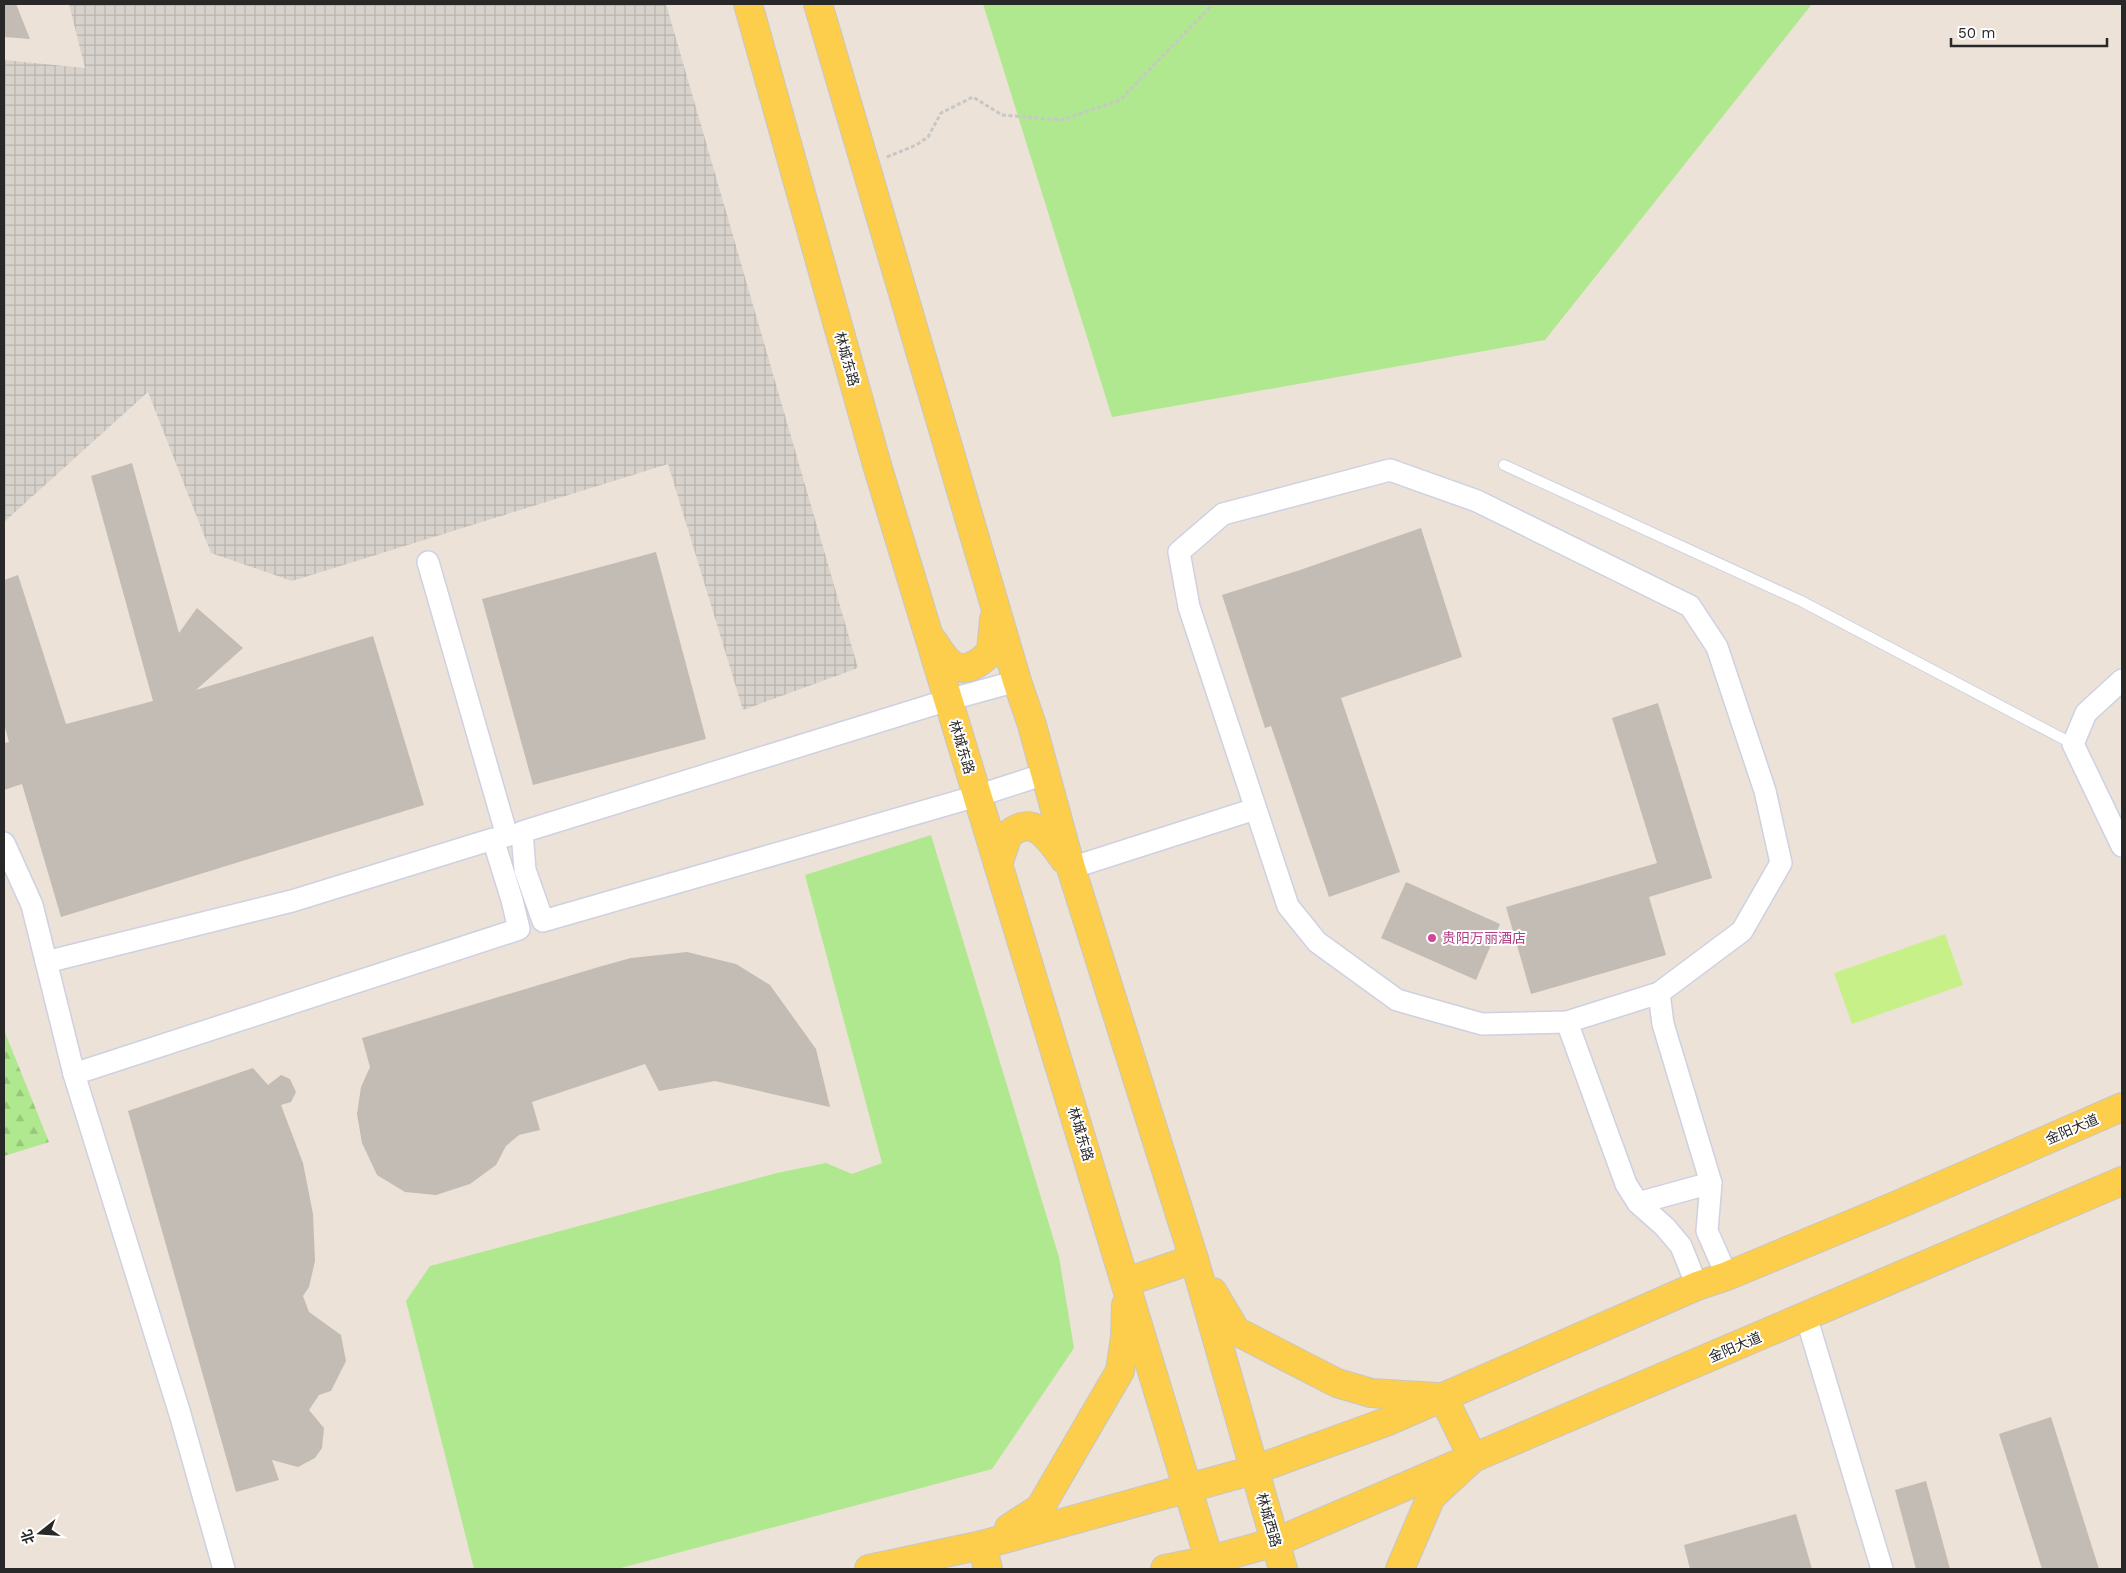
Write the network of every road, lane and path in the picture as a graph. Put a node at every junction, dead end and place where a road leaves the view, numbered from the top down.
1 (748, 4) edge
2 (818, 4) edge
3 (1213, 4) edge
4 (865, 165) junction
5 (1504, 465) dead end
6 (428, 562) dead end
7 (995, 607) junction
8 (929, 636) junction
9 (2122, 680) edge
10 (1016, 681) junction
11 (948, 700) junction
12 (2074, 744) junction
13 (1046, 774) junction
14 (977, 796) junction
15 (1255, 809) junction
16 (507, 836) junction
17 (4, 843) edge
18 (2122, 846) edge
19 (998, 864) junction
20 (1071, 868) junction
21 (543, 921) junction
22 (519, 929) junction
23 (46, 962) junction
24 (1658, 993) junction
25 (1567, 1022) junction
26 (74, 1074) junction
27 (2122, 1107) edge
28 (2122, 1181) edge
29 (1711, 1183) junction
30 (1638, 1203) junction
31 (1194, 1259) junction
32 (1727, 1276) junction
33 (1126, 1282) junction
34 (1697, 1286) junction
35 (1806, 1316) junction
36 (1443, 1397) junction
37 (1473, 1458) junction
38 (1254, 1470) junction
39 (1189, 1487) junction
40 (1276, 1542) junction
41 (985, 1557) edge
42 (1211, 1565) edge
43 (224, 1569) edge
44 (869, 1569) edge
45 (1166, 1569) edge
46 (1284, 1569) edge
47 (1400, 1569) edge
48 (1882, 1569) edge

1 - 8 main road, 林城东路
2 - 4 main road
3 - 4 path
4 - 7 main road
5 - 12 lane
6 - 16 street
7 - 8 main road
7 - 10 main road
8 - 11 main road, 林城东路
9 - 12 street
10 - 11 street
10 - 13 main road
11 - 14 main road, 林城东路
11 - 16 street
12 - 18 street
13 - 14 street
13 - 20 main road
14 - 19 main road, 林城东路
14 - 21 street
15 - 20 street
15 - 24 street
15 - 25 street
16 - 21 street
16 - 22 street
16 - 23 street
17 - 23 street
19 - 20 main road
19 - 33 main road, 林城东路
20 - 31 main road
21 - 22 street
22 - 26 street
23 - 26 street
24 - 25 street
24 - 29 street
25 - 30 street
26 - 43 street
27 - 32 main road, 金阳大道
28 - 35 main road, 金阳大道
29 - 30 street
29 - 32 street
30 - 34 street
31 - 33 main road
31 - 36 main road
31 - 38 main road
32 - 34 main road, 金阳大道
33 - 39 main road, 林城东路
33 - 41 main road
34 - 36 main road, 金阳大道
35 - 37 main road, 金阳大道
35 - 48 street
36 - 37 main road
36 - 38 main road, 金阳大道
37 - 40 main road
37 - 47 main road, 金阳大道
38 - 39 main road, 金阳大道
38 - 40 main road, 林城西路
39 - 41 main road, 金阳大道
39 - 42 main road
40 - 42 main road
40 - 46 main road, 林城西路
41 - 44 main road, 金阳大道
42 - 45 main road

